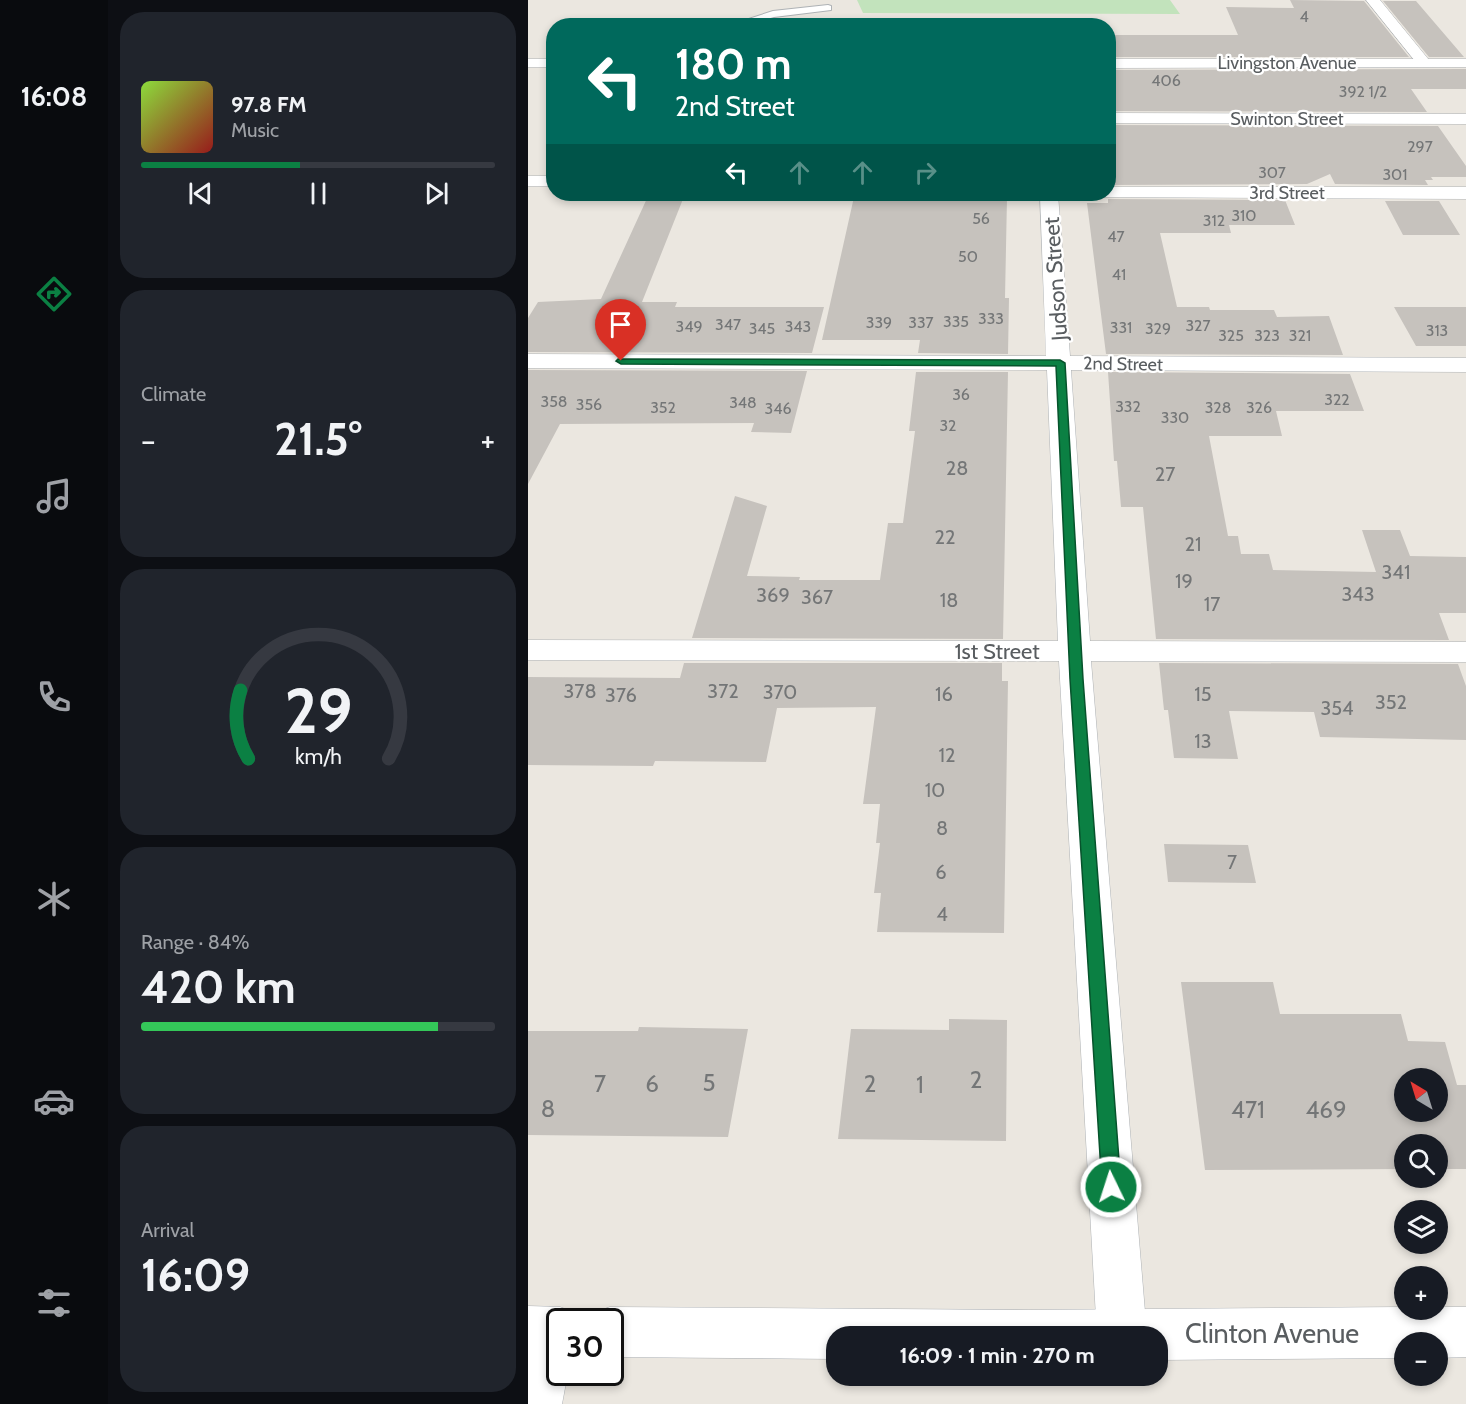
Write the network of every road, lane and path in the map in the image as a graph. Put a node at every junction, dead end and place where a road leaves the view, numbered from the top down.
1 (1372, 0) edge
2 (827, 4) edge
3 (759, 18) edge
4 (528, 63) edge
5 (546, 63) edge
6 (1424, 63) junction
7 (1466, 63) edge
8 (1116, 64) edge
9 (1116, 118) edge
10 (1466, 119) edge
11 (528, 182) edge
12 (546, 182) edge
13 (1116, 193) edge
14 (1466, 193) edge
15 (1049, 201) edge
16 (528, 361) edge
17 (1060, 363) junction
18 (1466, 365) edge
19 (528, 650) edge
20 (1077, 652) junction
21 (1466, 652) edge
22 (1121, 1326) edge
23 (546, 1332) edge
24 (624, 1332) edge
25 (1466, 1332) edge
26 (826, 1333) edge
27 (1168, 1335) edge
28 (536, 1404) edge

1 - 6 street
2 - 3 lane
4 - 5 street
6 - 7 street, Livingston Avenue
6 - 8 street, Livingston Avenue
9 - 10 street, Swinton Street
11 - 12 street
13 - 14 street, 3rd Street
15 - 17 street, Judson Street
16 - 17 street, 2nd Street
17 - 18 street, 2nd Street
17 - 20 street, Judson Street
19 - 20 street, 1st Street
20 - 21 street, 1st Street
20 - 22 street, Judson Street
23 - 28 street
24 - 26 street, Clinton Avenue
25 - 27 street, Clinton Avenue

